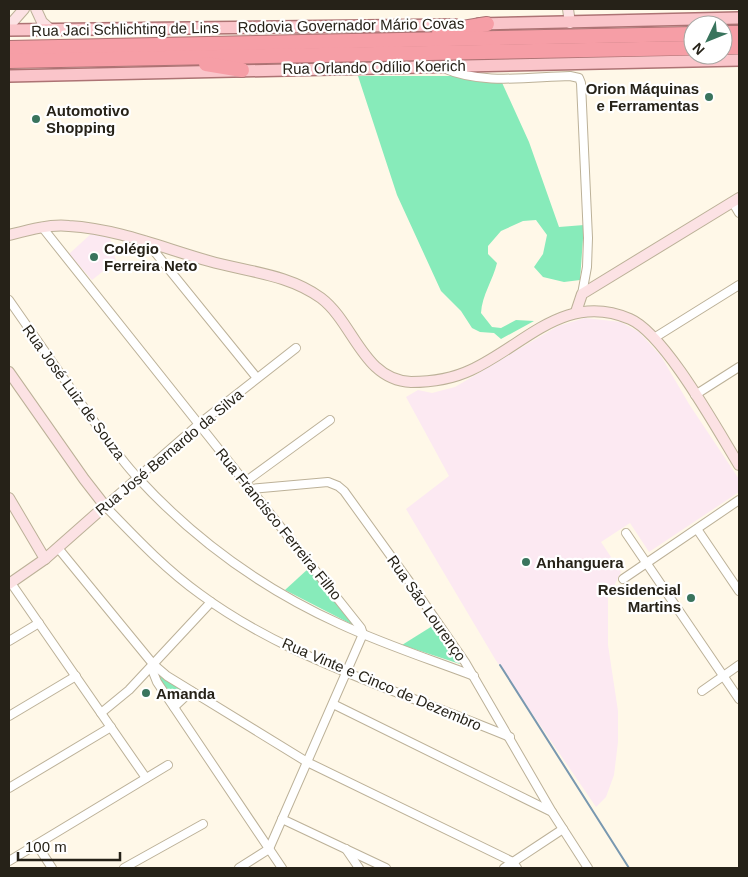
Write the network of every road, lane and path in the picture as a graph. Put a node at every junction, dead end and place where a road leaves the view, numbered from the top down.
1 (24, 9) edge
2 (36, 9) edge
3 (568, 9) edge
4 (739, 18) edge
5 (570, 23) junction
6 (487, 24) junction
7 (9, 26) edge
8 (9, 30) edge
9 (50, 30) junction
10 (683, 34) edge
11 (418, 39) junction
12 (9, 48) edge
13 (683, 48) edge
14 (171, 59) junction
15 (739, 60) edge
16 (9, 61) edge
17 (438, 66) junction
18 (242, 70) junction
19 (9, 76) edge
20 (736, 200) edge
21 (739, 212) edge
22 (42, 227) junction
23 (9, 235) edge
24 (146, 241) junction
25 (739, 285) edge
26 (582, 294) junction
27 (9, 300) edge
28 (576, 312) junction
29 (654, 338) junction
30 (296, 348) dead end
31 (739, 367) edge
32 (9, 372) edge
33 (257, 378) junction
34 (695, 395) junction
35 (330, 420) dead end
36 (198, 424) junction
37 (739, 466) edge
38 (137, 477) junction
39 (245, 482) junction
40 (250, 489) junction
41 (739, 500) edge
42 (10, 504) edge
43 (105, 506) junction
44 (697, 529) junction
45 (626, 533) dead end
46 (58, 548) junction
47 (45, 558) junction
48 (647, 563) junction
49 (623, 579) dead end
50 (10, 583) edge
51 (739, 591) edge
52 (211, 602) junction
53 (38, 623) junction
54 (363, 634) junction
55 (9, 641) edge
56 (153, 664) junction
57 (739, 666) edge
58 (346, 673) junction
59 (76, 676) junction
60 (474, 676) junction
61 (724, 676) junction
62 (191, 691) junction
63 (702, 691) dead end
64 (739, 699) edge
65 (333, 704) junction
66 (174, 707) junction
67 (101, 713) junction
68 (9, 716) edge
69 (111, 727) junction
70 (510, 736) junction
71 (307, 762) junction
72 (168, 765) dead end
73 (146, 778) junction
74 (9, 788) edge
75 (552, 812) junction
76 (282, 819) junction
77 (203, 824) dead end
78 (563, 829) junction
79 (37, 845) junction
80 (269, 849) junction
81 (346, 849) junction
82 (9, 861) edge
83 (515, 865) edge
84 (52, 868) edge
85 (124, 868) edge
86 (239, 868) edge
87 (282, 868) edge
88 (359, 868) edge
89 (386, 868) edge
90 (504, 868) edge
91 (588, 868) edge

1 - 7 main road
2 - 9 main road
3 - 5 main road
4 - 5 main road, Rua Jaci Schlichting de Lins
5 - 6 main road, Rua Jaci Schlichting de Lins
6 - 9 main road, Rua Jaci Schlichting de Lins
6 - 11 highway
8 - 9 main road, Rua Jaci Schlichting de Lins
10 - 11 highway, Rodovia Governador Mário Covas
11 - 12 highway, Rodovia Governador Mário Covas
13 - 14 highway, Rodovia Governador Mário Covas
14 - 16 highway, Rodovia Governador Mário Covas
14 - 18 highway
15 - 17 main road, Rua Orlando Odílio Koerich
17 - 18 main road, Rua Orlando Odílio Koerich
17 - 26 street
18 - 19 main road, Rua Orlando Odílio Koerich
20 - 21 street
20 - 26 main road
22 - 23 main road
22 - 24 main road
22 - 36 street, Rua Francisco Ferreira Filho
24 - 28 main road
24 - 33 street
25 - 29 street
26 - 28 main road
27 - 38 street, Rua José Luiz de Souza
28 - 29 main road
29 - 34 main road
30 - 33 street, Rua José Bernardo da Silva
31 - 34 street
32 - 43 main road, Rua Vinte e Cinco de Dezembro
33 - 36 street, Rua José Bernardo da Silva
34 - 37 main road
35 - 39 street
36 - 38 street, Rua José Bernardo da Silva
36 - 39 street, Rua Francisco Ferreira Filho
38 - 43 street, Rua José Bernardo da Silva
38 - 54 street, Rua José Luiz de Souza
39 - 40 street, Rua Francisco Ferreira Filho
40 - 54 street, Rua Francisco Ferreira Filho
40 - 60 street, Rua São Lourenço
41 - 44 street
42 - 47 main road
43 - 46 main road, Rua José Bernardo da Silva
43 - 52 street, Rua Vinte e Cinco de Dezembro
44 - 48 street
44 - 51 street
45 - 48 street
46 - 47 main road, Rua José Bernardo da Silva
46 - 56 street
47 - 50 main road, Rua José Bernardo da Silva
48 - 49 street
48 - 61 street
50 - 53 street
52 - 56 street
52 - 58 street, Rua Vinte e Cinco de Dezembro
53 - 55 street
53 - 59 street
54 - 58 street
54 - 60 street, Rua José Luiz de Souza
56 - 62 street
56 - 66 street
56 - 67 street
57 - 61 street
58 - 65 street
58 - 70 street, Rua Vinte e Cinco de Dezembro
59 - 67 street
59 - 68 street
60 - 70 street, Rua São Lourenço
61 - 63 street
61 - 64 street
62 - 66 street
62 - 71 street
65 - 71 street
65 - 75 street
66 - 80 street
67 - 69 street
69 - 73 street
69 - 74 street
70 - 75 street, Rua São Lourenço
71 - 76 street
71 - 83 street
72 - 73 street
73 - 79 street
75 - 78 street, Rua São Lourenço
76 - 80 street
76 - 81 street
77 - 85 street
78 - 83 street
78 - 91 street, Rua São Lourenço
79 - 82 street
79 - 84 street
80 - 86 street
80 - 87 street
81 - 88 street
81 - 89 street
83 - 90 street

